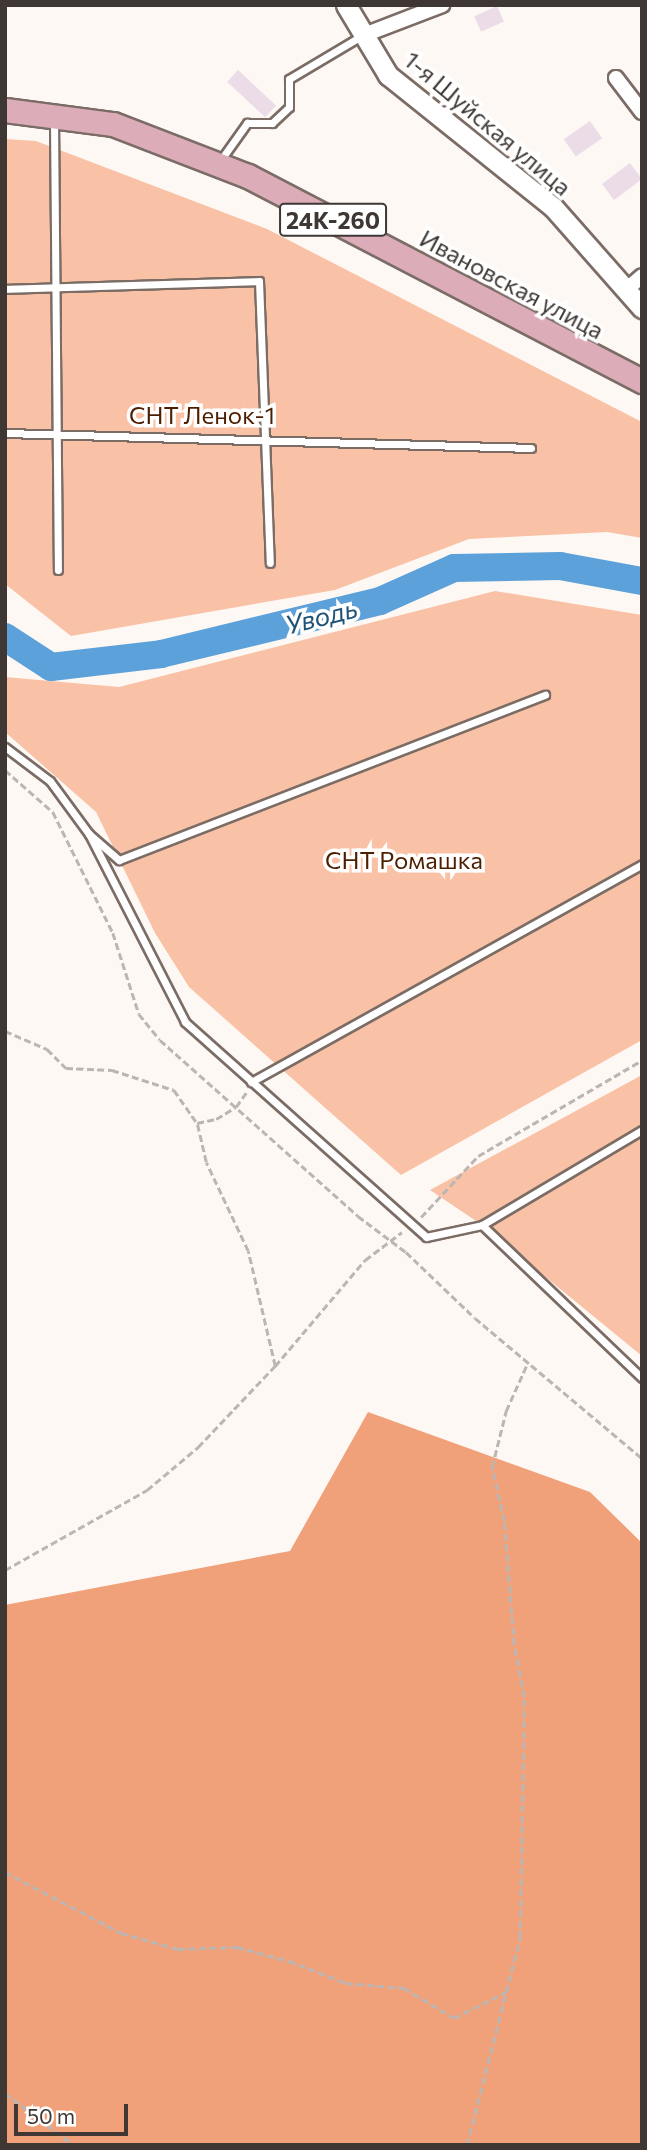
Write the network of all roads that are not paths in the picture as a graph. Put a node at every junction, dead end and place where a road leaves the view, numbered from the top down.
1 (346, 5) edge
2 (442, 5) edge
3 (364, 35) junction
4 (616, 78) dead end
5 (5, 110) edge
6 (642, 111) edge
7 (54, 116) junction
8 (218, 164) junction
9 (642, 276) edge
10 (5, 289) edge
11 (56, 289) junction
12 (626, 290) junction
13 (642, 308) edge
14 (642, 381) edge
15 (5, 433) edge
16 (57, 433) junction
17 (265, 440) junction
18 (531, 448) dead end
19 (270, 563) dead end
20 (58, 570) dead end
21 (545, 695) dead end
22 (5, 747) edge
23 (89, 834) junction
24 (642, 864) edge
25 (251, 1082) junction
26 (642, 1130) edge
27 (482, 1225) junction
28 (642, 1378) edge

1 - 3 street, 1-я Шуйская улица
2 - 3 street
3 - 8 lane
3 - 12 street, 1-я Шуйская улица
4 - 6 street
5 - 7 main road, Ивановская улица / 24К-260
7 - 8 main road, Ивановская улица / 24К-260
7 - 11 lane
8 - 14 main road, Ивановская улица / 24К-260
9 - 12 street
10 - 11 lane
11 - 16 lane
11 - 17 lane
12 - 13 street, 1-я Шуйская улица
15 - 16 lane
16 - 17 lane
16 - 20 lane
17 - 18 lane
17 - 19 lane
21 - 23 lane
22 - 23 lane
23 - 25 lane
24 - 25 lane
25 - 27 lane
26 - 27 lane
27 - 28 lane

